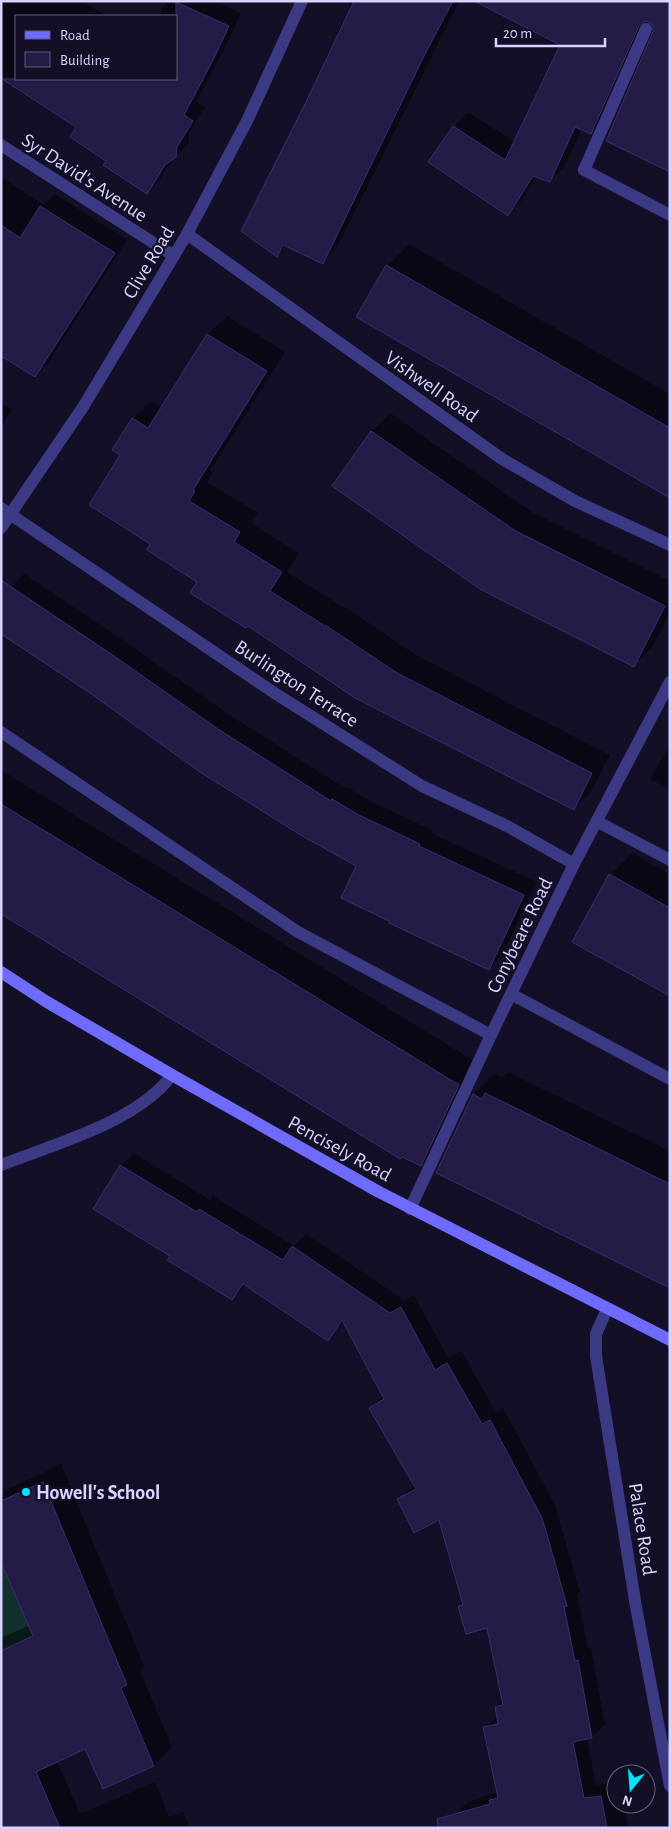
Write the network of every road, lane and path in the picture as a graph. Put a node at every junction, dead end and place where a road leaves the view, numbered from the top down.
1 (302, 1) edge
2 (646, 29) dead end
3 (1, 145) edge
4 (670, 215) edge
5 (187, 234) junction
6 (174, 256) junction
7 (6, 511) edge
8 (1, 528) edge
9 (670, 545) edge
10 (670, 682) edge
11 (1, 732) edge
12 (598, 822) junction
13 (670, 860) edge
14 (574, 864) junction
15 (1, 972) edge
16 (511, 994) junction
17 (491, 1035) junction
18 (172, 1074) junction
19 (670, 1078) edge
20 (1, 1165) edge
21 (410, 1209) junction
22 (607, 1308) junction
23 (670, 1340) edge
24 (670, 1786) edge

1 - 5 street, Clive Road
2 - 4 street
3 - 6 street, Syr David's Avenue
5 - 6 street, Clive Road
5 - 9 street, Vishwell Road
6 - 7 street, Clive Road
7 - 8 street, Clive Road
7 - 14 street, Burlington Terrace
10 - 12 street, Conybeare Road
11 - 17 street
12 - 13 street
12 - 14 street, Conybeare Road
14 - 16 street, Conybeare Road
15 - 18 main road, Pencisely Road
16 - 17 street, Conybeare Road
16 - 19 street
17 - 21 street, Conybeare Road
18 - 20 street
18 - 21 main road, Pencisely Road
21 - 22 main road, Pencisely Road
22 - 23 main road, Pencisely Road
22 - 24 street, Palace Road

